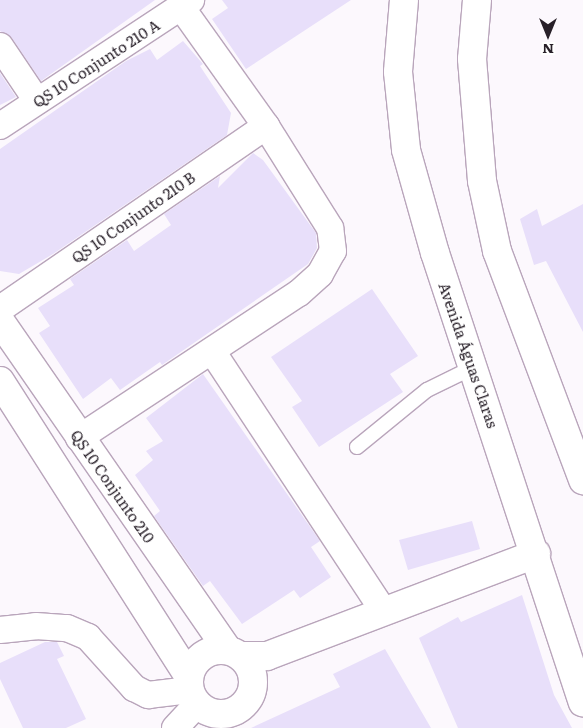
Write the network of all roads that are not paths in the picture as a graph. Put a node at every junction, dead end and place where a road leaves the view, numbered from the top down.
1 (404, 0) edge
2 (477, 0) edge
3 (186, 4) edge
4 (0, 46) edge
5 (37, 101) junction
6 (0, 126) edge
7 (266, 126) junction
8 (0, 309) edge
9 (0, 321) edge
10 (212, 351) junction
11 (474, 367) junction
12 (0, 381) edge
13 (79, 438) junction
14 (358, 447) dead end
15 (583, 480) edge
16 (536, 554) junction
17 (383, 610) junction
18 (0, 630) edge
19 (291, 647) junction
20 (235, 653) junction
21 (254, 684) junction
22 (192, 690) junction
23 (583, 702) edge
24 (175, 728) edge

1 - 11 street, Avenida Águas Claras
2 - 15 street
3 - 5 street, QS 10 Conjunto 210 A
3 - 7 street
4 - 5 street
5 - 6 street, QS 10 Conjunto 210 A
7 - 8 street, QS 10 Conjunto 210 B
7 - 10 street
9 - 13 street, QS 10 Conjunto 210
10 - 13 street
10 - 17 street
11 - 14 lane
11 - 16 street, Avenida Águas Claras
12 - 22 street
13 - 20 street, QS 10 Conjunto 210
16 - 17 street
16 - 23 street, Avenida Águas Claras
17 - 19 street
18 - 22 street
19 - 20 street
19 - 21 street
20 - 21 street
20 - 22 street
21 - 22 street
22 - 24 street

